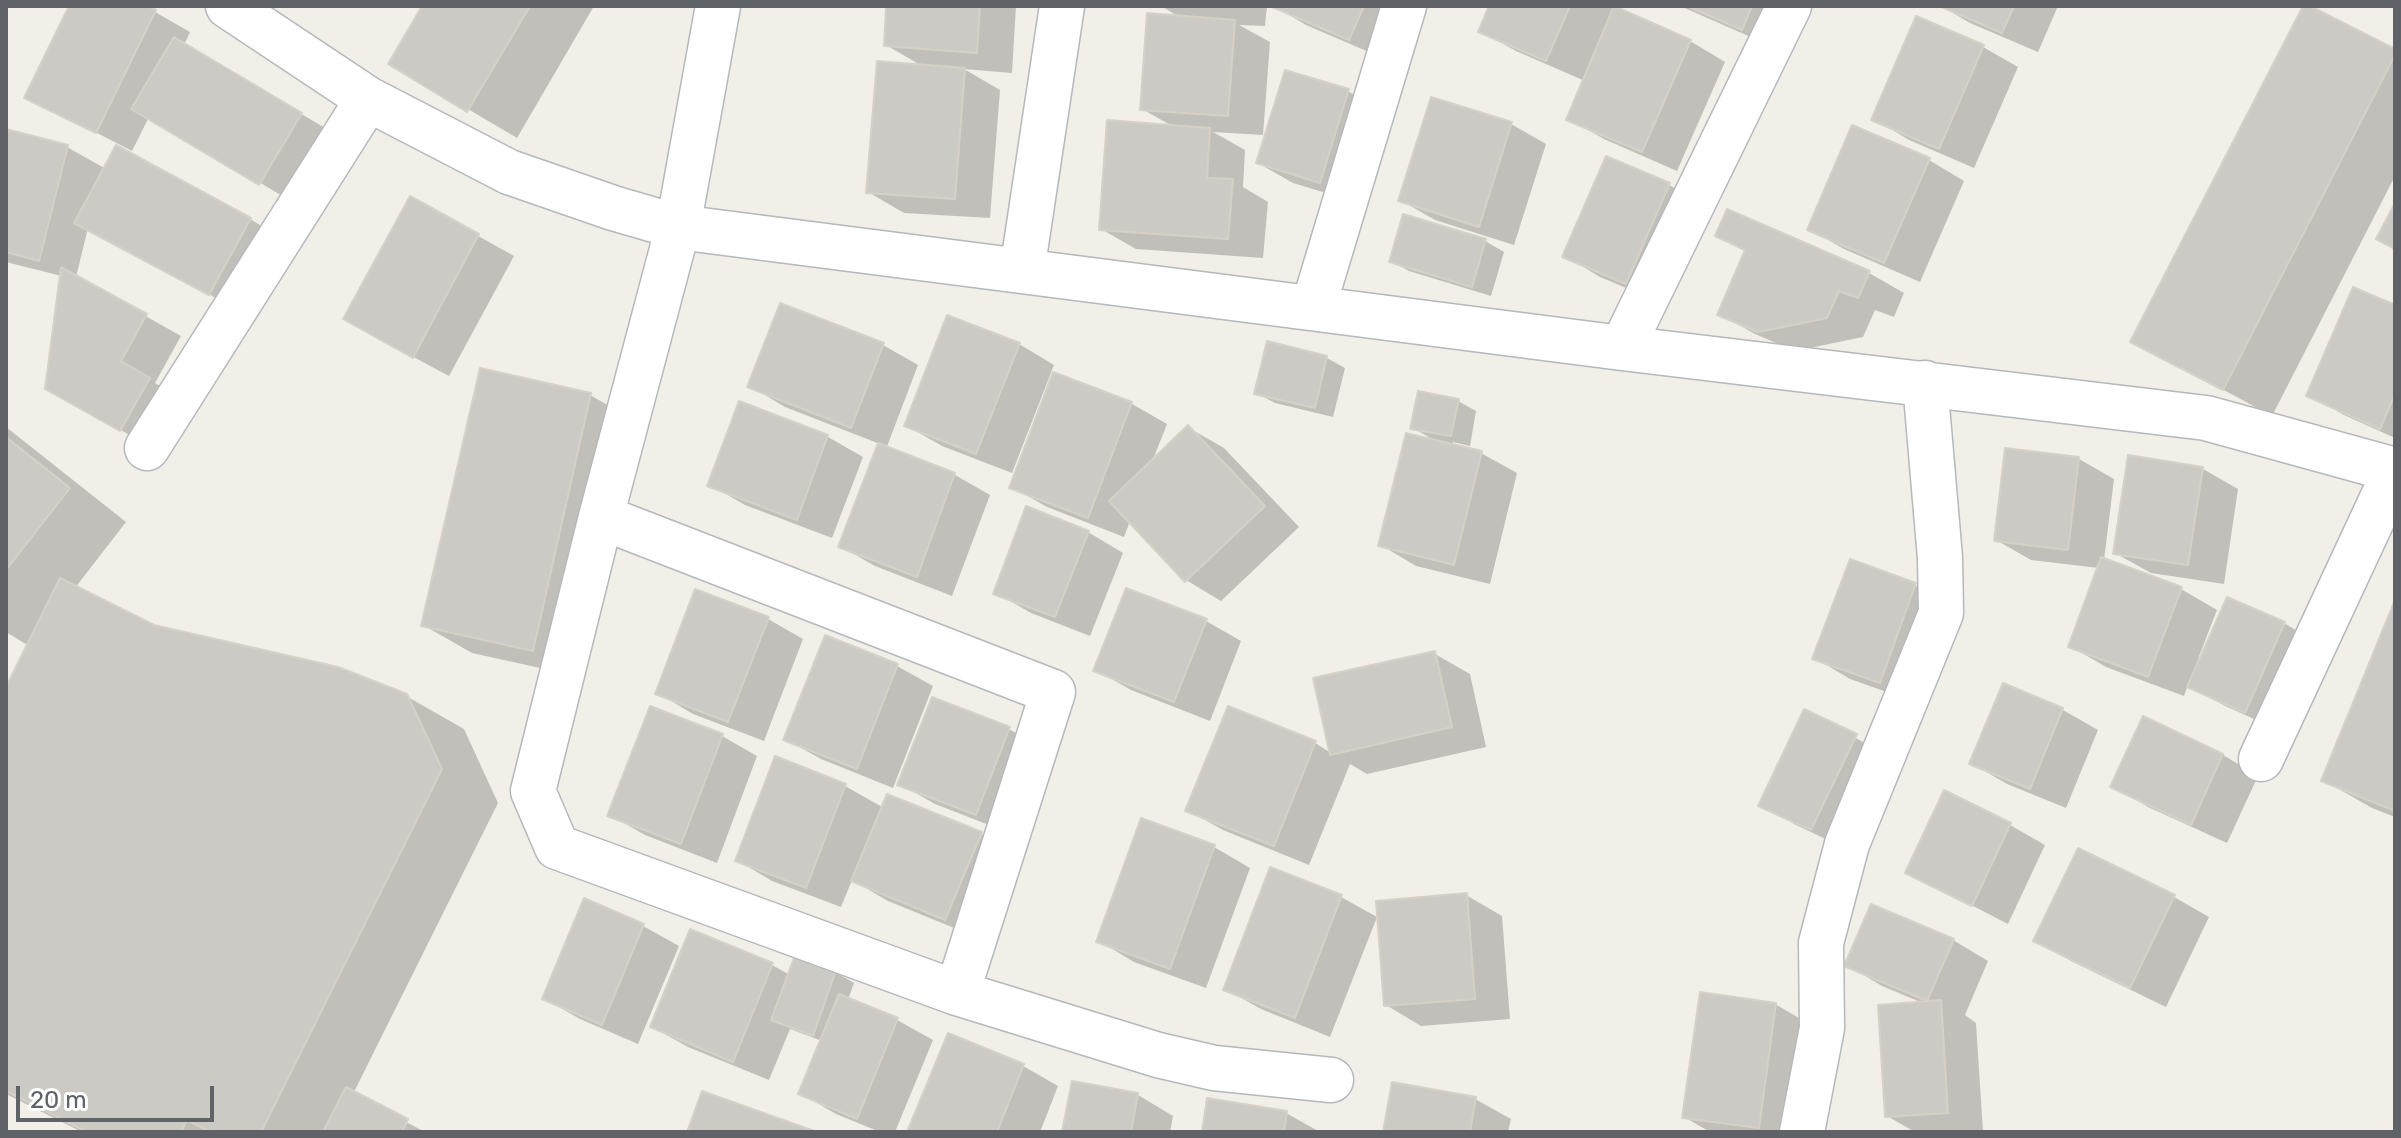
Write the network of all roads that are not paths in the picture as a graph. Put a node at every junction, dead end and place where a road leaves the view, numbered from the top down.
1 (228, 6) edge
2 (718, 6) edge
3 (1062, 6) edge
4 (1404, 6) edge
5 (1789, 6) edge
6 (368, 99) junction
7 (678, 227) junction
8 (1022, 271) junction
9 (1313, 308) junction
10 (1622, 348) junction
11 (1925, 383) junction
12 (147, 448) dead end
13 (2395, 470) edge
14 (601, 517) junction
15 (2261, 759) dead end
16 (957, 993) junction
17 (1331, 1080) dead end
18 (1802, 1132) edge

1 - 6 street
2 - 7 street
3 - 8 street
4 - 9 street
5 - 10 street
6 - 7 street
6 - 12 street
7 - 8 street
7 - 14 street
8 - 9 street
9 - 10 street
10 - 11 street
11 - 13 street
11 - 18 street
13 - 15 street
14 - 16 street
14 - 16 street
16 - 17 street

